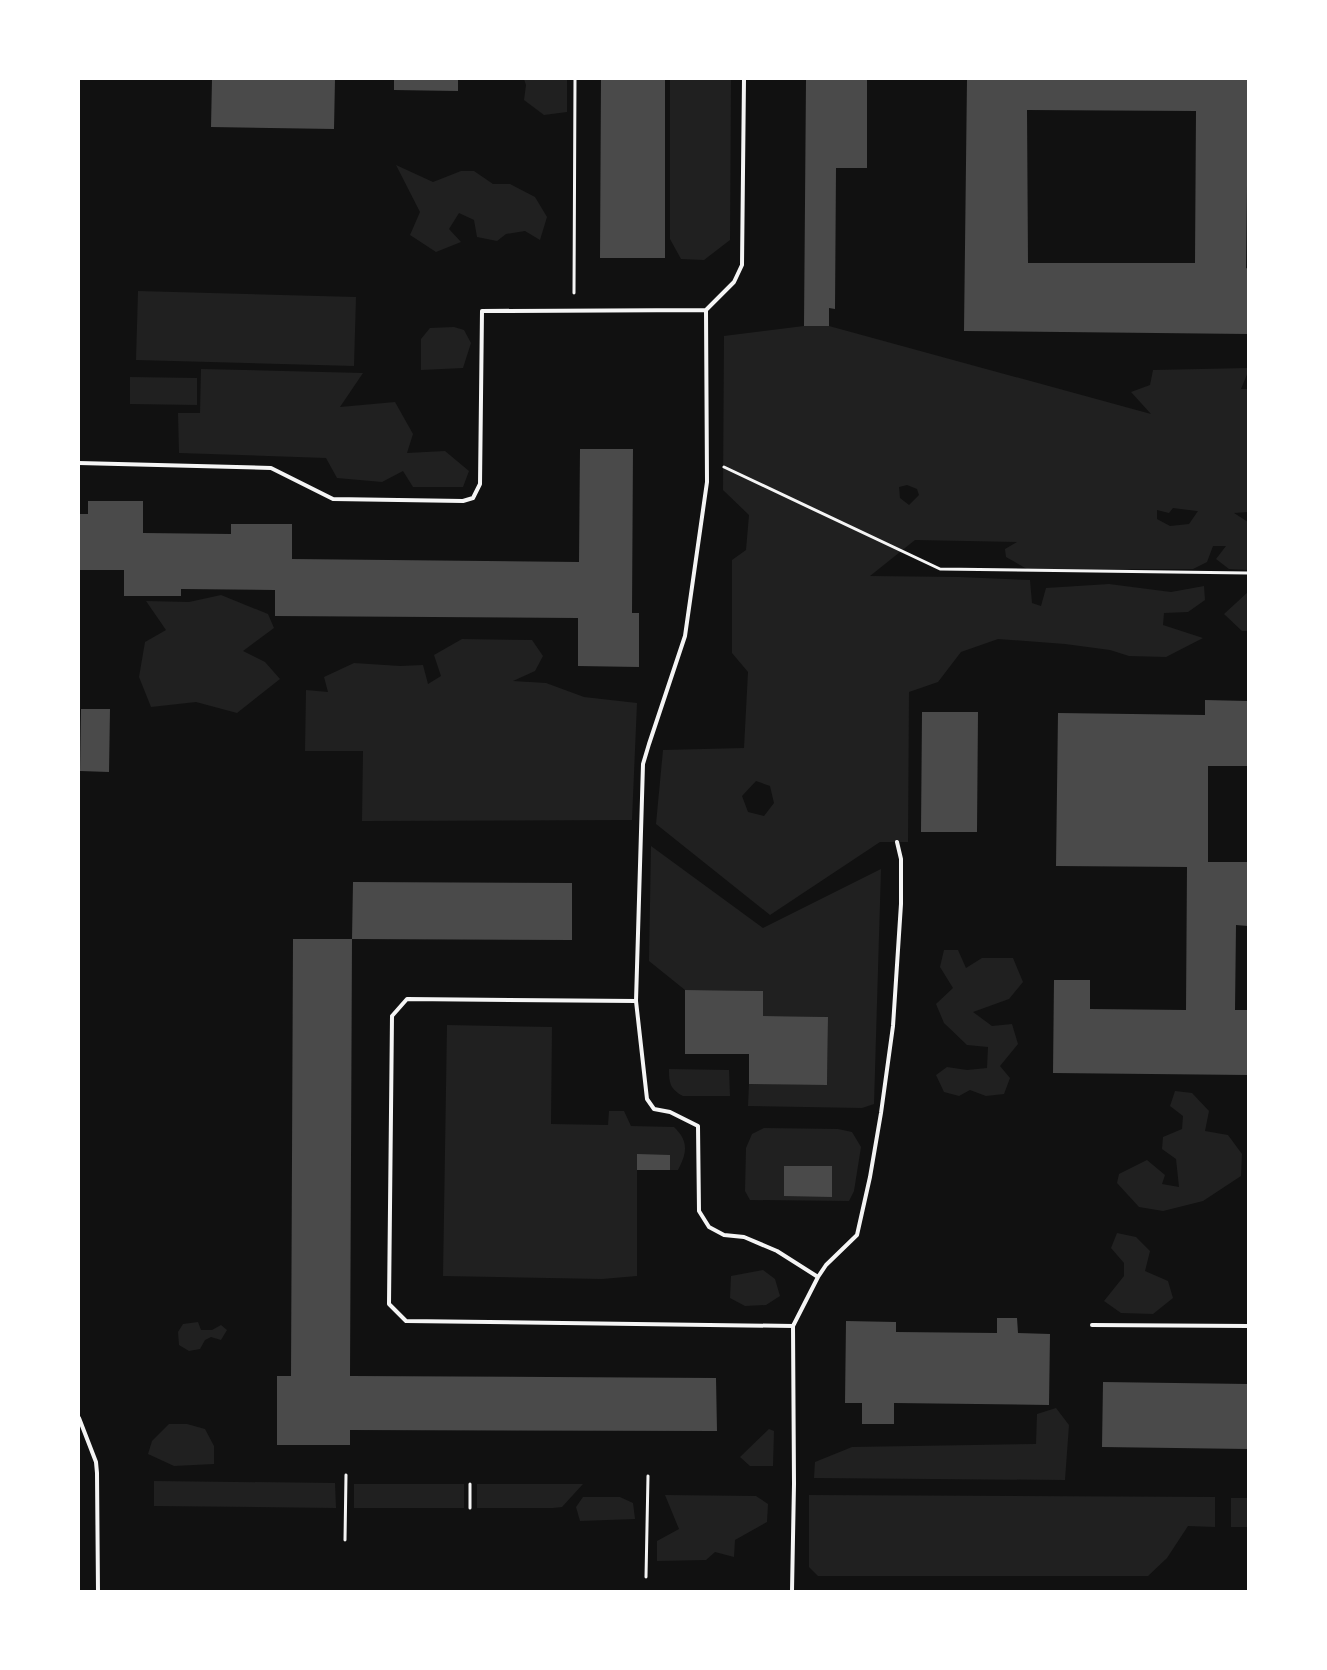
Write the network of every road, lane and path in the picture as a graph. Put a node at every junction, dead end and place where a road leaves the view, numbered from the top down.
1 (575, 79) edge
2 (744, 79) edge
3 (706, 310) junction
4 (574, 311) junction
5 (708, 459) junction
6 (79, 463) edge
7 (1248, 573) edge
8 (897, 842) dead end
9 (636, 1001) junction
10 (818, 1277) junction
11 (793, 1326) junction
12 (1092, 1326) dead end
13 (1248, 1326) edge
14 (79, 1418) edge
15 (346, 1475) dead end
16 (648, 1476) dead end
17 (470, 1484) dead end
18 (470, 1508) dead end
19 (345, 1540) dead end
20 (646, 1577) dead end
21 (98, 1591) edge
22 (792, 1591) edge

1 - 4 path
2 - 3 lane
3 - 4 lane
3 - 5 lane
4 - 6 lane
5 - 7 path
5 - 9 lane
8 - 10 lane
9 - 10 lane
9 - 11 lane
10 - 11 lane
11 - 22 lane
12 - 13 lane
14 - 21 lane
15 - 19 path
16 - 20 path
17 - 18 path

